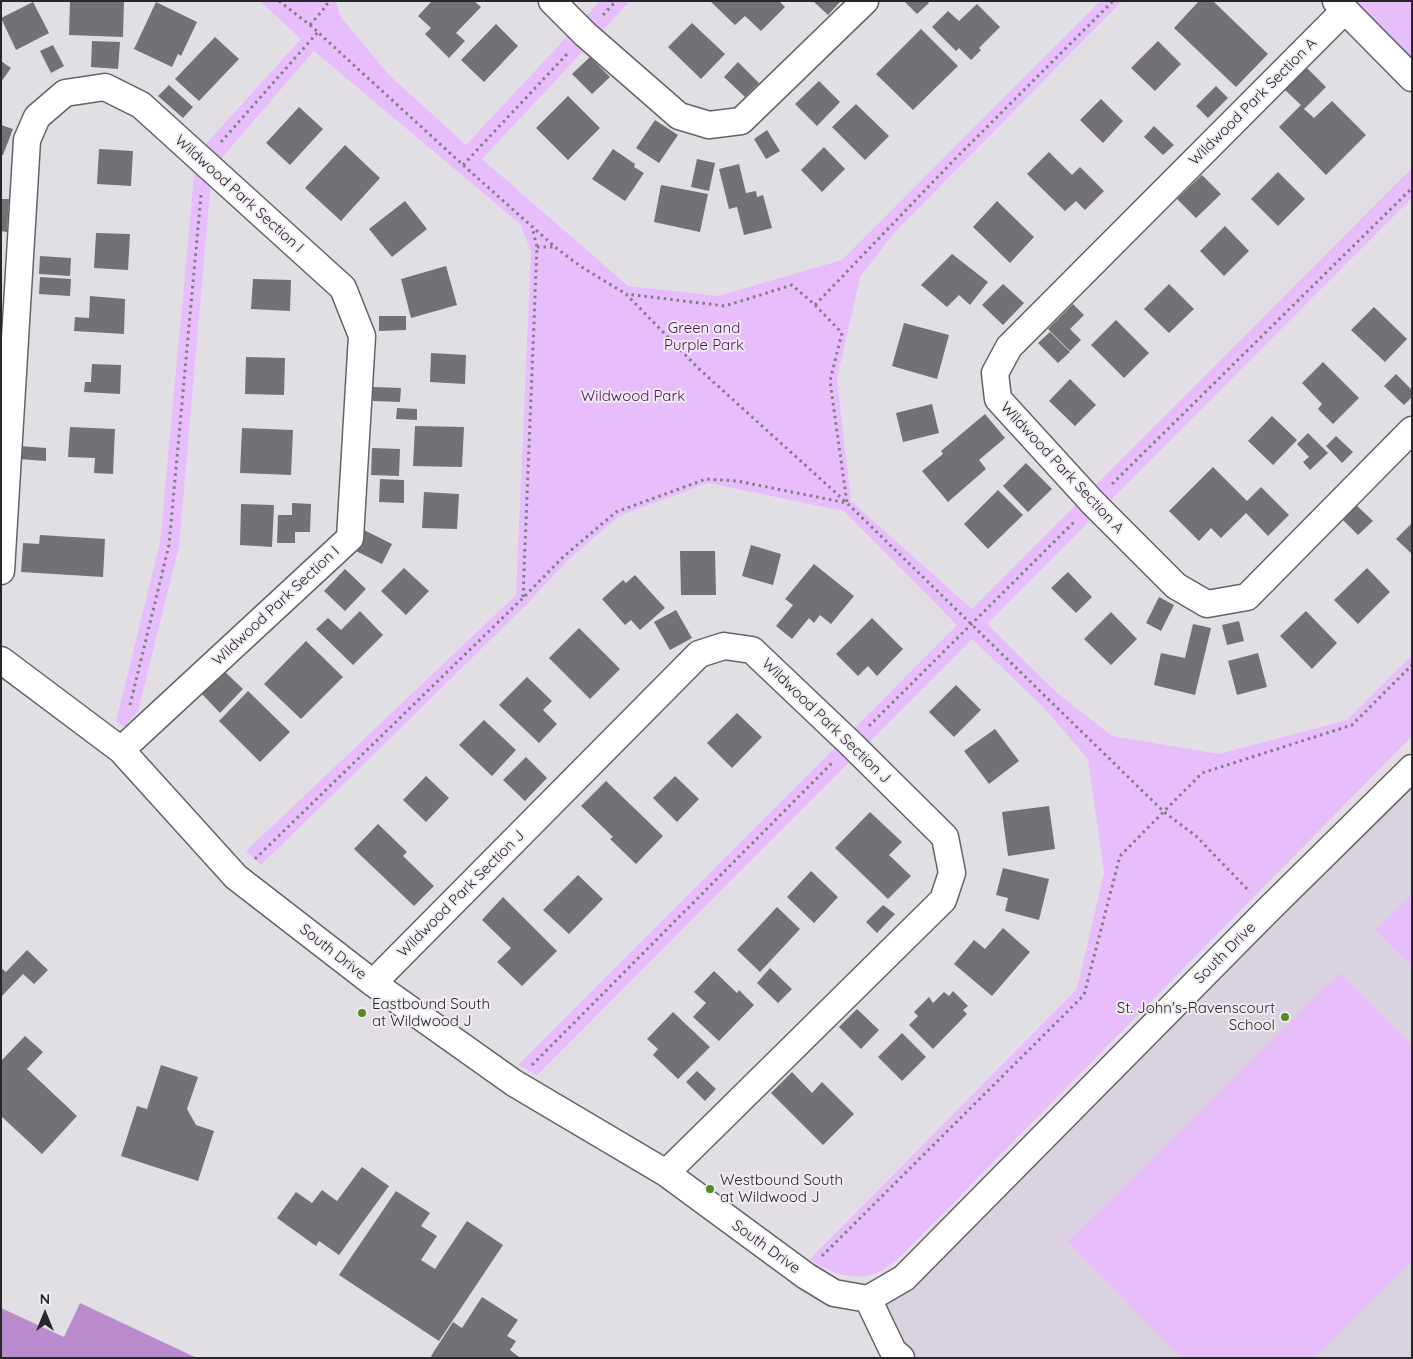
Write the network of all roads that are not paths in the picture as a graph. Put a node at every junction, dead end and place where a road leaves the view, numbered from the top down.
1 (552, 1) edge
2 (865, 1) edge
3 (1340, 6) edge
4 (1412, 78) edge
5 (1412, 430) edge
6 (1, 571) edge
7 (1, 660) edge
8 (121, 750) junction
9 (1412, 768) edge
10 (373, 983) junction
11 (666, 1173) junction
12 (868, 1299) junction
13 (901, 1358) edge

1 - 2 street
3 - 4 street
3 - 5 street, Wildwood Park Section A
6 - 8 street, Wildwood Park Section I
7 - 8 street, South Drive
8 - 10 street, South Drive
9 - 12 street, South Drive
10 - 11 street, South Drive
10 - 11 street, Wildwood Park Section J
11 - 12 street, South Drive
12 - 13 street

